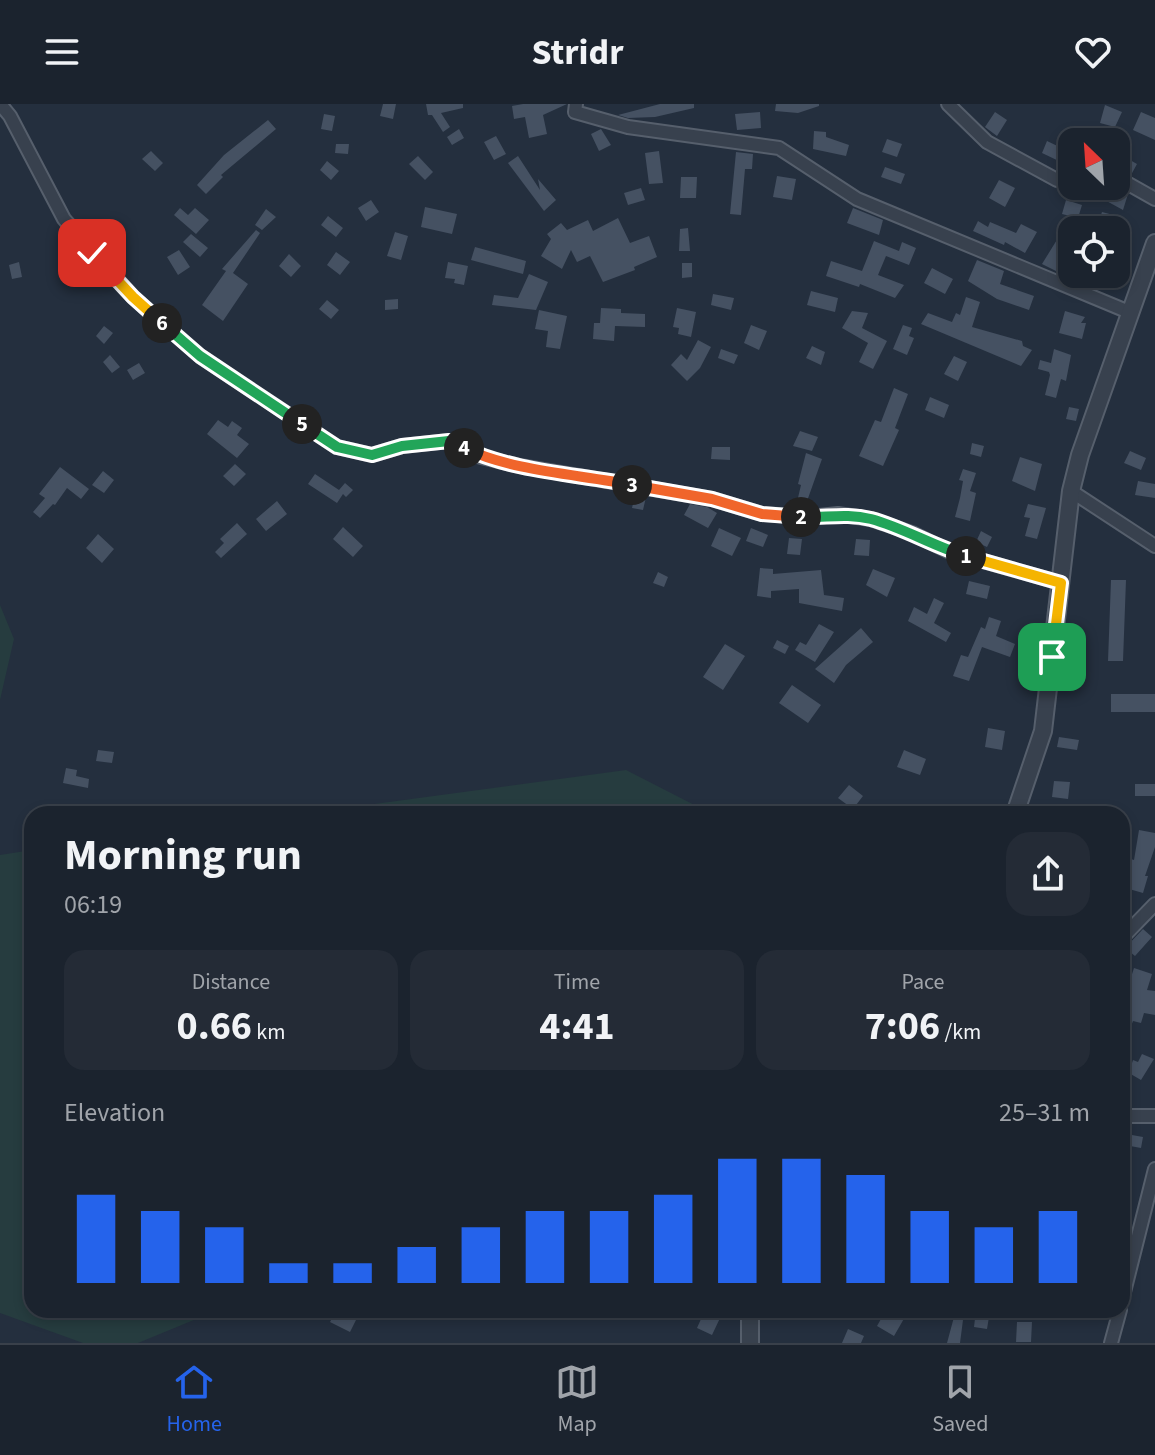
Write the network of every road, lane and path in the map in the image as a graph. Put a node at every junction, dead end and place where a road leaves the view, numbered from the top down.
1 (0, 104) edge
2 (576, 104) edge
3 (948, 104) edge
4 (1058, 180) edge
5 (1130, 185) edge
6 (1155, 199) edge
7 (1155, 243) edge
8 (1129, 312) junction
9 (1071, 491) junction
10 (1155, 546) edge
11 (1061, 583) junction
12 (1018, 806) edge
13 (1155, 904) edge
14 (1130, 930) edge
15 (1130, 1116) edge
16 (1155, 1116) edge
17 (1155, 1169) edge
18 (1130, 1268) edge
19 (750, 1318) edge
20 (1118, 1318) edge
21 (750, 1343) edge
22 (1111, 1343) edge

1 - 11 street
2 - 8 street
3 - 4 street
5 - 6 street
7 - 8 street
8 - 9 street
9 - 10 street
9 - 11 street
11 - 12 street
13 - 14 street
15 - 16 street
17 - 18 street
19 - 21 street
20 - 22 street

